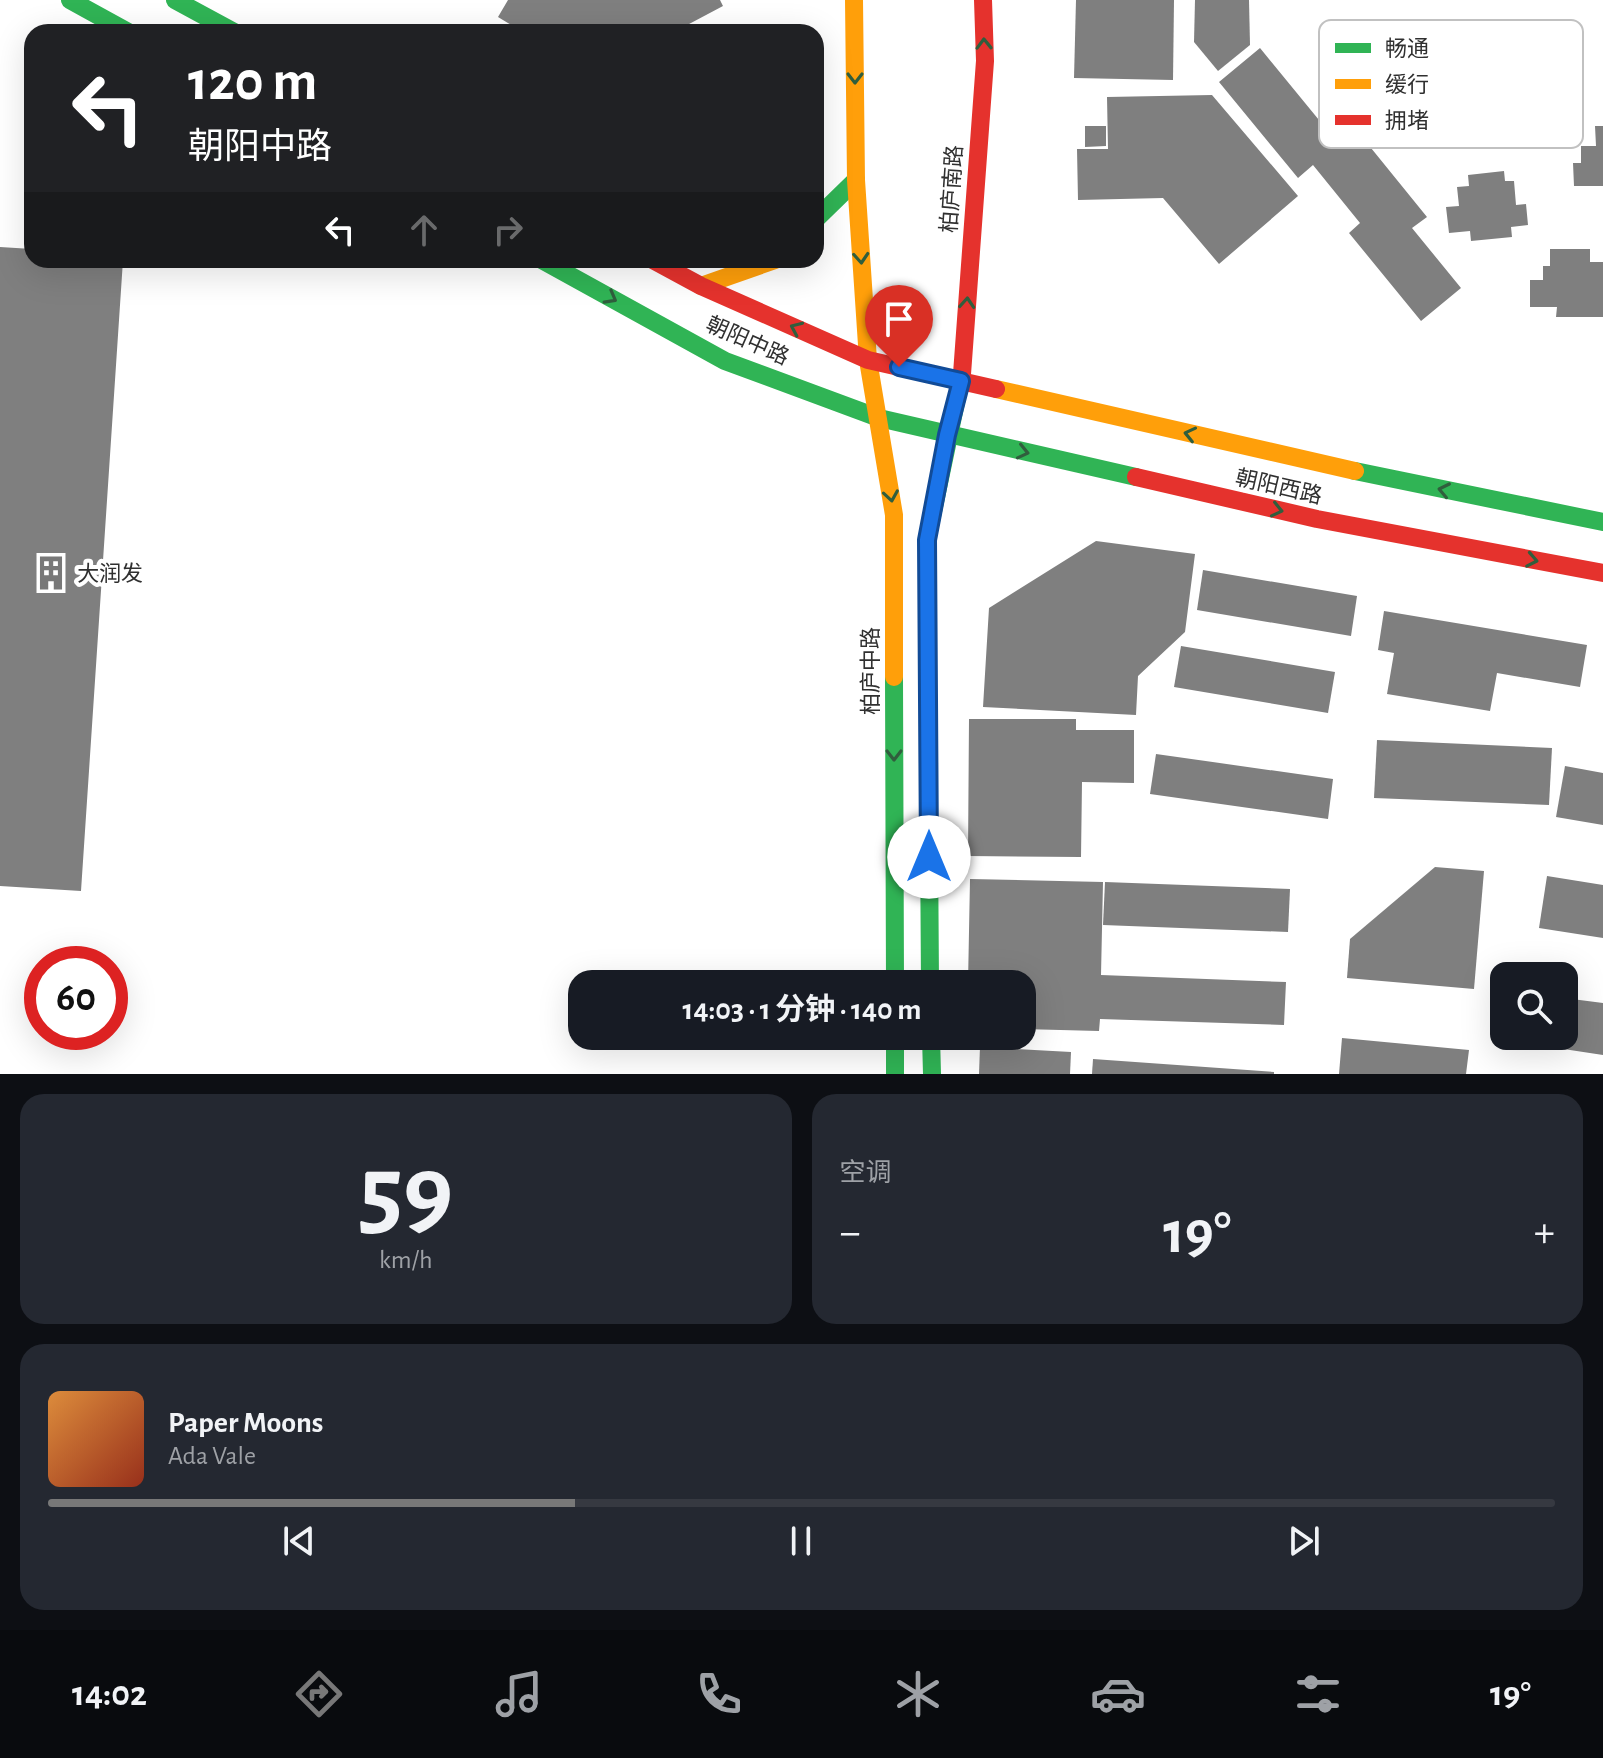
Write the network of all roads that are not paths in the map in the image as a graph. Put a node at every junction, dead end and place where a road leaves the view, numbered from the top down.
1 (70, 0) edge
2 (175, 0) edge
3 (854, 0) edge
4 (983, 0) edge
5 (114, 24) edge
6 (219, 24) edge
7 (856, 180) junction
8 (824, 211) edge
9 (556, 268) edge
10 (668, 268) edge
11 (752, 268) edge
12 (701, 286) junction
13 (868, 360) junction
14 (961, 381) junction
15 (879, 418) junction
16 (947, 435) junction
17 (1603, 522) edge
18 (1603, 573) edge
19 (895, 970) edge
20 (930, 970) edge
21 (895, 1050) edge
22 (931, 1050) edge
23 (895, 1074) edge
24 (932, 1074) edge

1 - 5 main road
2 - 6 main road
3 -> 7 main road
14 -> 4 main road, 柏庐南路
7 - 8 main road
7 -> 13 main road
9 -> 15 main road, 朝阳中路
10 - 12 main road, 朝阳中路
11 - 12 main road
13 -> 12 main road, 朝阳中路
13 - 14 main road, 朝阳中路
13 - 15 main road, 柏庐中路
14 - 16 main road
17 -> 14 main road, 朝阳西路
15 - 16 main road, 朝阳中路
15 -> 19 main road, 柏庐中路
16 -> 18 main road, 朝阳西路
16 - 20 main road
21 - 23 main road
22 - 24 main road

